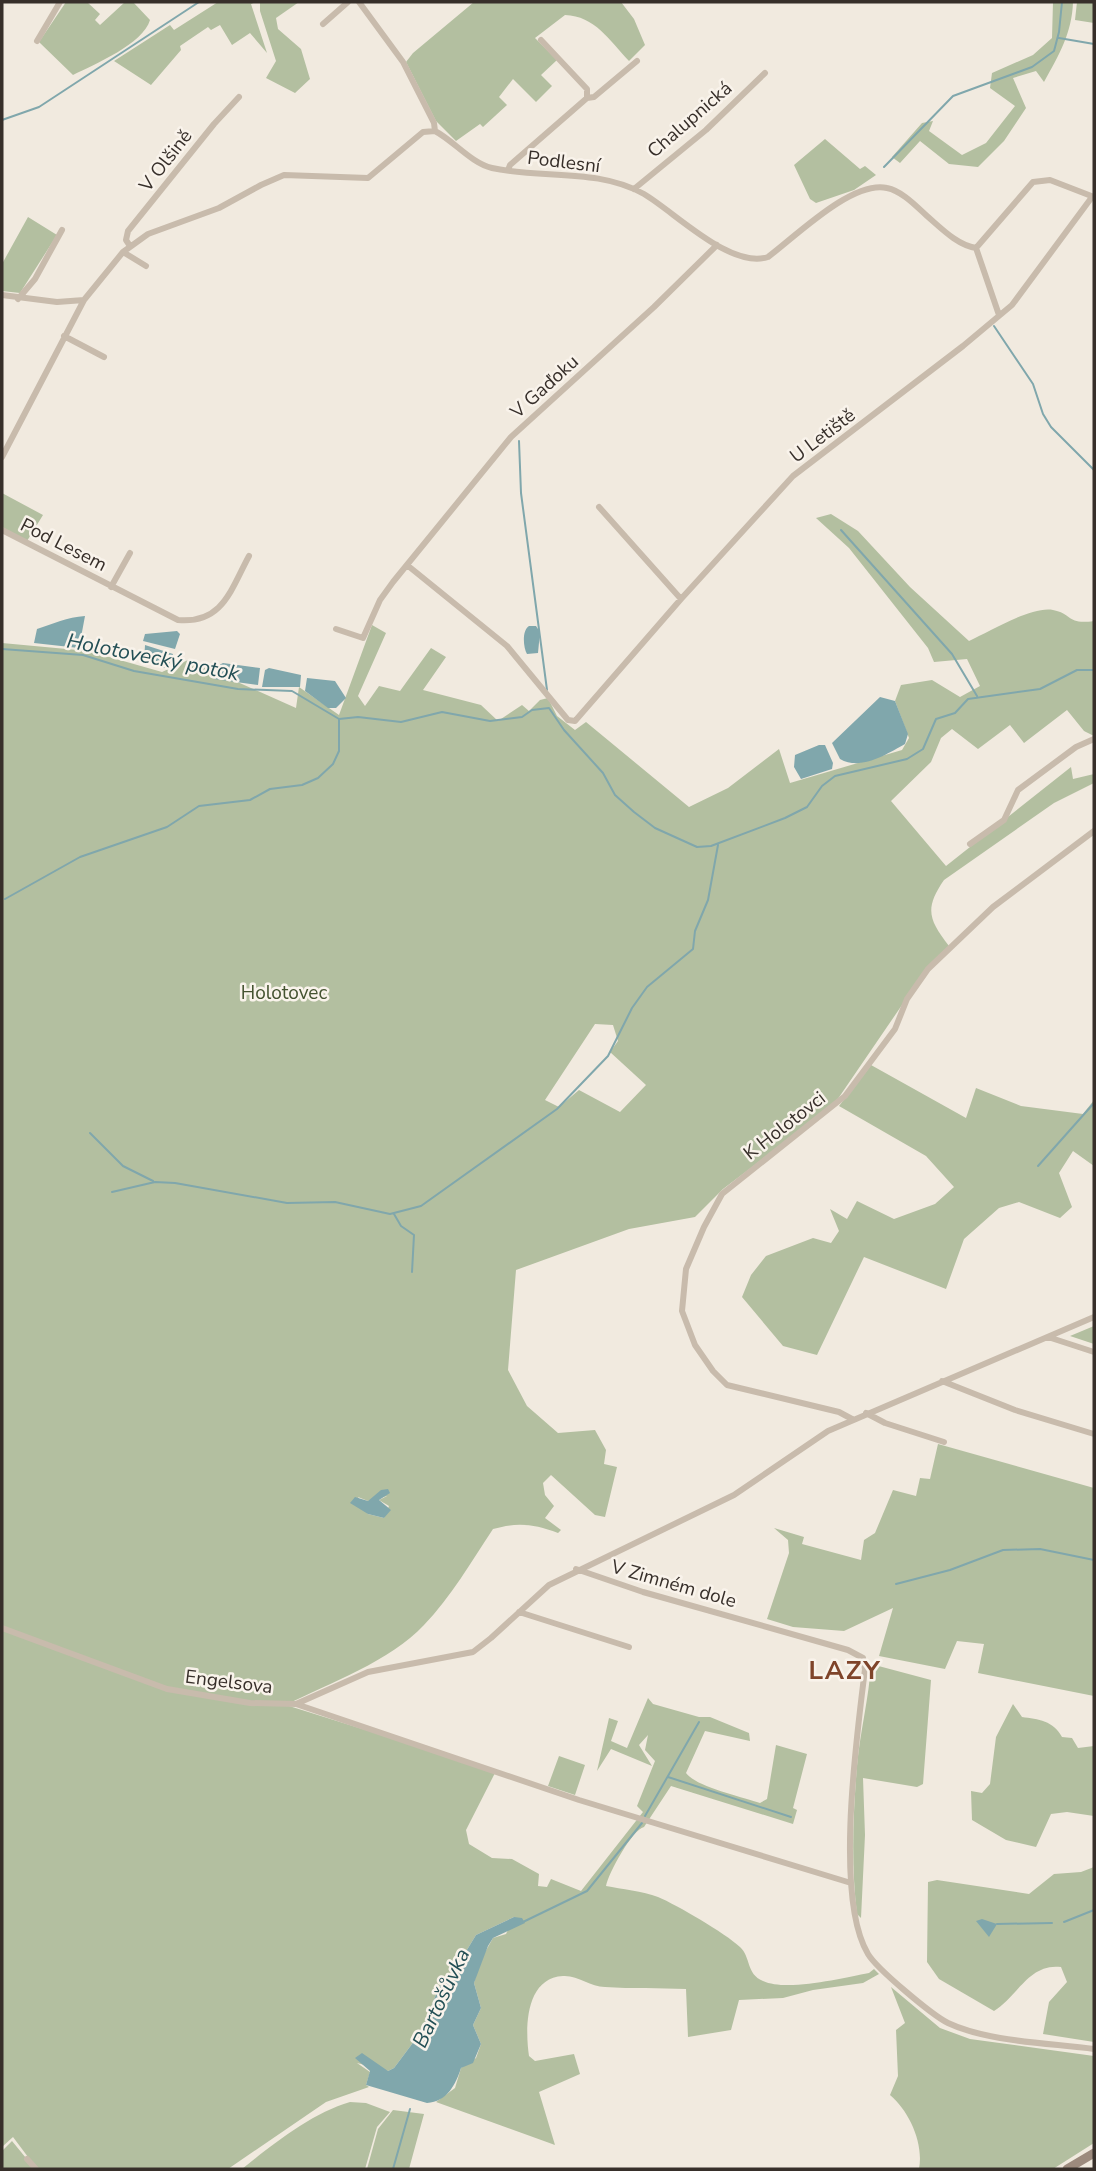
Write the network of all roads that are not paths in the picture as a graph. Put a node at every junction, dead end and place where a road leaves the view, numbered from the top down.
1 (60, 2) edge
2 (348, 2) edge
3 (359, 2) edge
4 (323, 24) dead end
5 (541, 40) dead end
6 (37, 41) dead end
7 (636, 61) dead end
8 (765, 74) dead end
9 (239, 97) dead end
10 (587, 98) junction
11 (435, 131) junction
12 (508, 170) junction
13 (634, 190) junction
14 (1093, 197) edge
15 (62, 230) dead end
16 (717, 245) junction
17 (130, 246) junction
18 (976, 248) junction
19 (123, 252) junction
20 (146, 266) dead end
21 (2, 295) edge
22 (18, 299) junction
23 (84, 300) junction
24 (999, 315) junction
25 (64, 336) junction
26 (104, 357) dead end
27 (2, 454) edge
28 (598, 507) dead end
29 (2, 530) edge
30 (130, 553) dead end
31 (249, 556) dead end
32 (407, 565) junction
33 (111, 587) junction
34 (681, 599) junction
35 (336, 629) dead end
36 (1094, 739) edge
37 (1094, 831) edge
38 (970, 844) dead end
39 (1094, 1317) edge
40 (1048, 1337) junction
41 (1094, 1352) edge
42 (942, 1381) junction
43 (866, 1413) junction
44 (852, 1419) junction
45 (1094, 1434) edge
46 (944, 1442) dead end
47 (576, 1569) junction
48 (519, 1612) junction
49 (2, 1628) edge
50 (629, 1647) dead end
51 (296, 1704) junction
52 (851, 1883) junction
53 (1094, 2049) edge
54 (1094, 2152) edge
55 (27, 2159) dead end
56 (36, 2169) edge
57 (1067, 2169) edge

1 - 6 street
2 - 4 street
3 - 11 street
5 - 10 street
7 - 10 street
8 - 13 street, Chalupnická
9 - 17 street, V Olšině
10 - 12 street
11 - 12 street, Podlesní
11 - 17 street
12 - 13 street, Podlesní
13 - 16 street, Podlesní
14 - 18 street
14 - 24 street, U Letiště
15 - 22 street
16 - 18 street, Podlesní
16 - 32 street, V Gaďoku
17 - 19 street
18 - 24 street
19 - 20 street
19 - 23 street
21 - 22 street
22 - 23 street
23 - 25 street
24 - 34 street, U Letiště
25 - 26 street
25 - 27 street
28 - 34 street
29 - 33 street, Pod Lesem
30 - 33 street, Pod Lesem
31 - 33 street, Pod Lesem
32 - 34 street, U Letiště
32 - 35 street, V Gaďoku
36 - 38 street
37 - 44 street, K Holotovci
39 - 40 street, V Zimném dole
40 - 41 street
40 - 42 street, V Zimném dole
42 - 43 street, V Zimném dole
42 - 45 street
43 - 44 street, V Zimném dole
43 - 46 street
44 - 47 street, V Zimném dole
47 - 48 street, Engelsova
47 - 52 street, V Zimném dole
48 - 50 street
48 - 51 street, Engelsova
49 - 51 street, Engelsova
51 - 52 street
52 - 53 street, V Zimném dole
54 - 57 street
55 - 56 street

